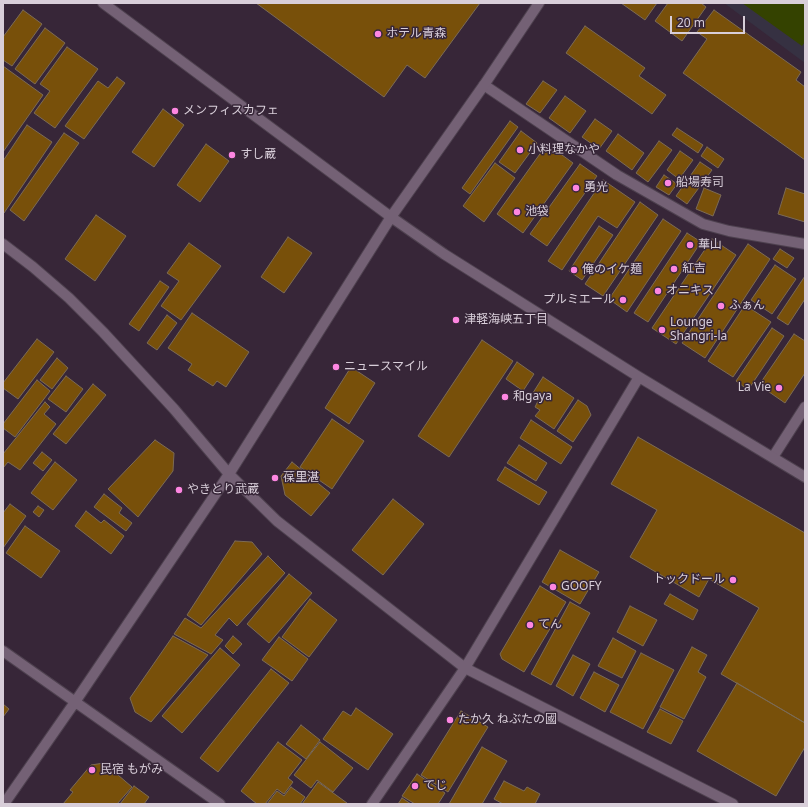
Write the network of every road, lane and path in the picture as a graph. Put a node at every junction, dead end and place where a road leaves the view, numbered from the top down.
1 (103, 3) edge
2 (539, 3) edge
3 (484, 85) junction
4 (391, 217) junction
5 (3, 244) edge
6 (805, 244) edge
7 (638, 377) junction
8 (805, 406) edge
9 (773, 457) junction
10 (229, 474) junction
11 (805, 477) edge
12 (3, 652) edge
13 (465, 668) junction
14 (75, 702) junction
15 (4, 804) edge
16 (220, 804) edge
17 (372, 804) edge
18 (733, 804) edge

1 - 4 street
2 - 3 street
3 - 4 street
3 - 6 street
4 - 7 street
4 - 10 street
5 - 10 street
7 - 9 street
7 - 13 street
8 - 9 street
9 - 11 street
10 - 13 street
10 - 14 street
12 - 14 street
13 - 17 street
13 - 18 street
14 - 15 street
14 - 16 street

